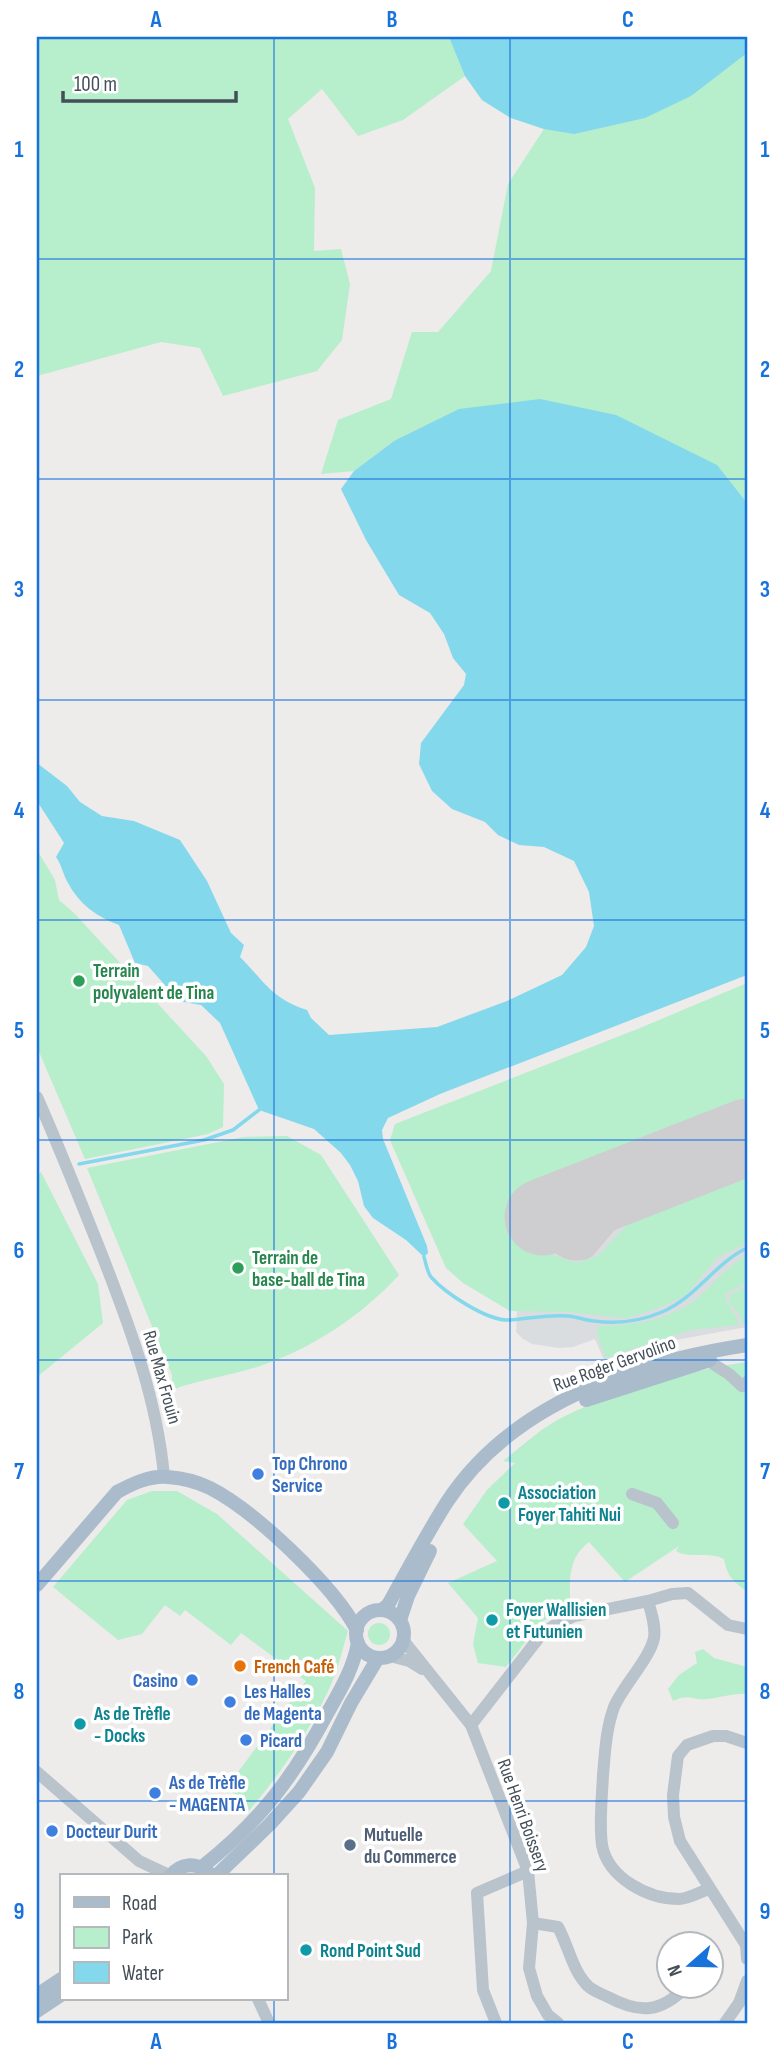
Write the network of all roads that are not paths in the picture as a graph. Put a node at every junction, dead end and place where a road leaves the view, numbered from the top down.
1 (37, 1097) edge
2 (747, 1345) edge
3 (747, 1354) edge
4 (707, 1360) junction
5 (747, 1382) edge
6 (164, 1476) junction
7 (632, 1494) dead end
8 (673, 1523) dead end
9 (37, 1585) edge
10 (332, 1593) junction
11 (648, 1601) junction
12 (375, 1611) junction
13 (400, 1620) junction
14 (747, 1629) edge
15 (358, 1637) junction
16 (403, 1640) junction
17 (384, 1657) junction
18 (425, 1671) junction
19 (471, 1725) junction
20 (747, 1743) edge
21 (37, 1772) edge
22 (528, 1871) junction
23 (210, 1873) edge
24 (166, 1874) edge
25 (172, 1874) edge
26 (709, 1889) junction
27 (533, 1923) junction
28 (747, 1959) edge
29 (60, 1980) edge
30 (747, 1981) edge
31 (60, 1995) edge
32 (37, 1996) edge
33 (258, 2000) edge
34 (670, 2000) edge
35 (37, 2011) edge
36 (269, 2023) edge
37 (496, 2023) edge
38 (558, 2023) edge
39 (725, 2023) edge

1 - 6 street, Rue Max Frouin
2 - 12 main road, Rue Roger Gervolino
3 - 4 main road, Rue Roger Gervolino
4 - 5 street
4 - 13 main road, Rue Roger Gervolino
6 - 9 main road
6 - 10 main road
7 - 8 street
10 - 12 main road
10 - 15 main road
11 - 14 street
11 - 19 street
11 - 26 street
12 - 13 main road
12 - 15 main road
13 - 16 main road
15 - 17 main road
15 - 23 main road
16 - 17 main road
16 - 18 street, Rue Henri Boissery
17 - 18 street, Rue Henri Boissery
17 - 23 main road
18 - 19 street, Rue Henri Boissery
19 - 22 street, Rue Henri Boissery
20 - 26 street
21 - 24 street
22 - 27 street, Rue Henri Boissery
22 - 37 street
23 - 25 main road
26 - 28 street
27 - 34 street
27 - 38 street, Rue Henri Boissery
29 - 32 main road
30 - 39 street
31 - 35 main road
33 - 36 street

